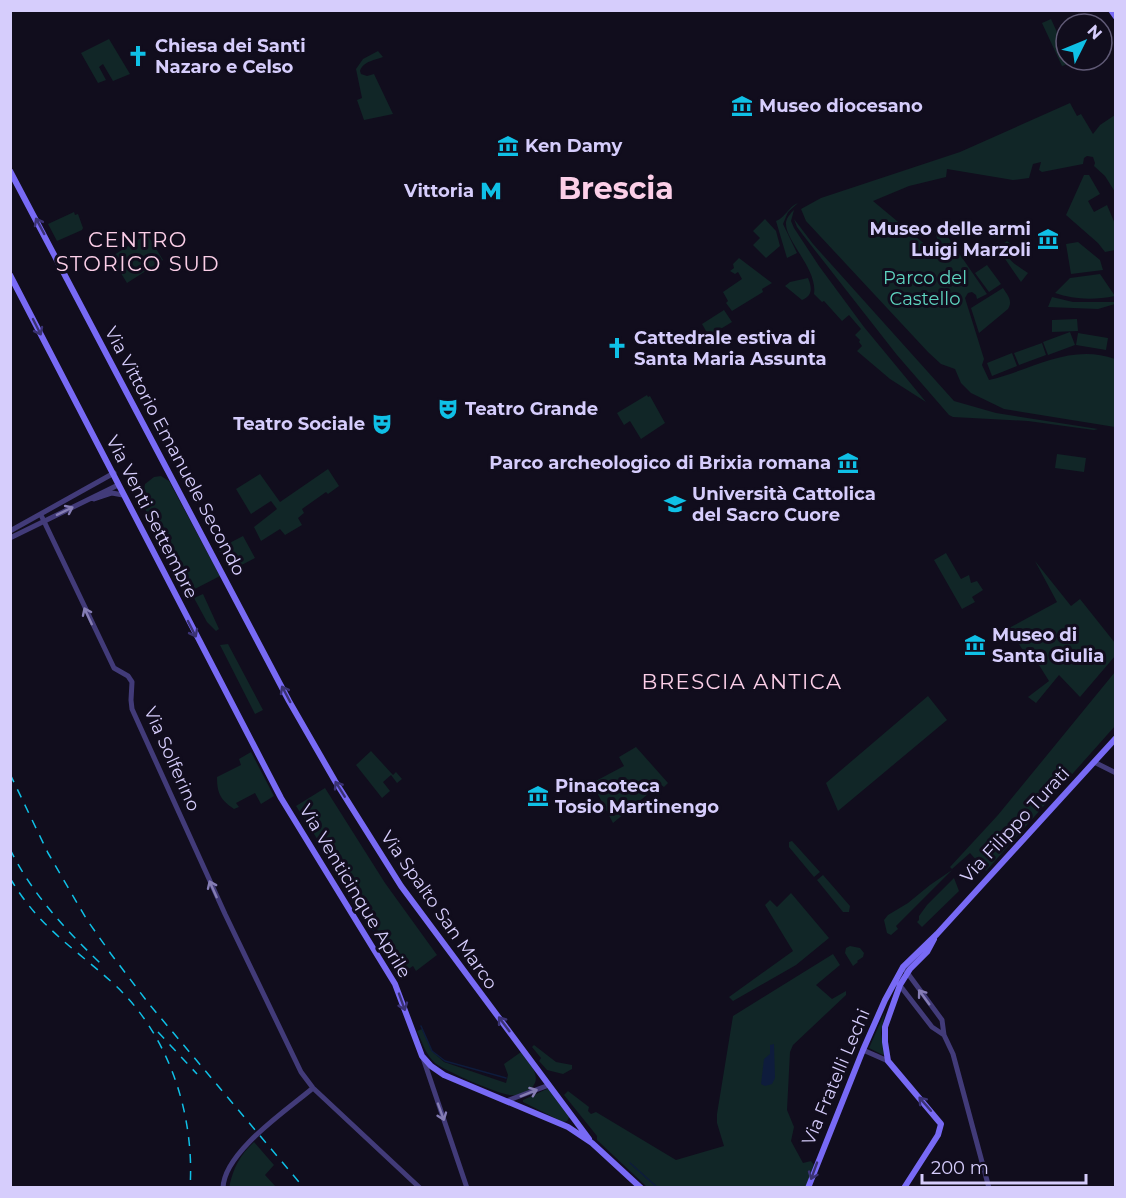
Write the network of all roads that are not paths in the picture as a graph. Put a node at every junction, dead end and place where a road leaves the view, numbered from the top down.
1 (1111, 10) edge
2 (1116, 17) edge
3 (10, 171) edge
4 (10, 275) edge
5 (114, 473) junction
6 (118, 484) junction
7 (123, 495) junction
8 (86, 501) junction
9 (39, 521) junction
10 (10, 531) edge
11 (10, 538) edge
12 (1116, 738) edge
13 (314, 746) joint
14 (1094, 762) junction
15 (267, 772) joint
16 (1116, 773) edge
17 (937, 934) junction
18 (905, 970) junction
19 (898, 983) junction
20 (944, 1035) junction
21 (863, 1050) junction
22 (422, 1056) junction
23 (888, 1061) junction
24 (549, 1085) junction
25 (314, 1088) junction
26 (509, 1100) junction
27 (573, 1116) junction
28 (565, 1125) junction
29 (592, 1143) junction
30 (223, 1188) edge
31 (420, 1188) edge
32 (467, 1188) edge
33 (641, 1188) edge
34 (808, 1188) edge
35 (904, 1188) edge
36 (989, 1188) edge

1 - 2 main road
13 -> 3 main road, Via Vittorio Emanuele Secondo
4 -> 5 main road, Via Venti Settembre
5 - 6 main road, Via Venti Settembre
5 - 9 street, Via Solferino
6 - 7 main road, Via Venti Settembre
6 - 8 street
7 - 8 street
7 -> 15 main road, Via Venti Settembre
9 -> 8 street
9 - 10 street
9 - 11 street
25 -> 9 street, Via Solferino
12 - 14 main road, Via Filippo Turati
24 -> 13 main road, Via Spalto San Marco
14 - 16 street
14 - 17 main road, Via Filippo Turati
15 -> 22 main road, Via Venticinque Aprile
17 - 18 main road, Via Filippo Turati
17 - 18 main road, Via Filippo Turati
18 - 19 main road
20 -> 18 street
19 - 20 street
19 - 21 main road, Via Fratelli Lechi
19 - 23 main road
20 - 36 street
21 - 23 street
21 -> 34 main road, Via Fratelli Lechi
22 - 26 main road, Via Venticinque Aprile
22 -> 32 street
35 -> 23 main road
26 -> 24 street
24 - 27 main road, Via Spalto San Marco
25 - 30 street
25 - 31 street
26 - 28 main road, Via Venticinque Aprile
27 - 28 main road
27 - 29 main road, Via Spalto San Marco
28 - 29 main road, Via Venticinque Aprile
29 - 33 main road, Via Venticinque Aprile

